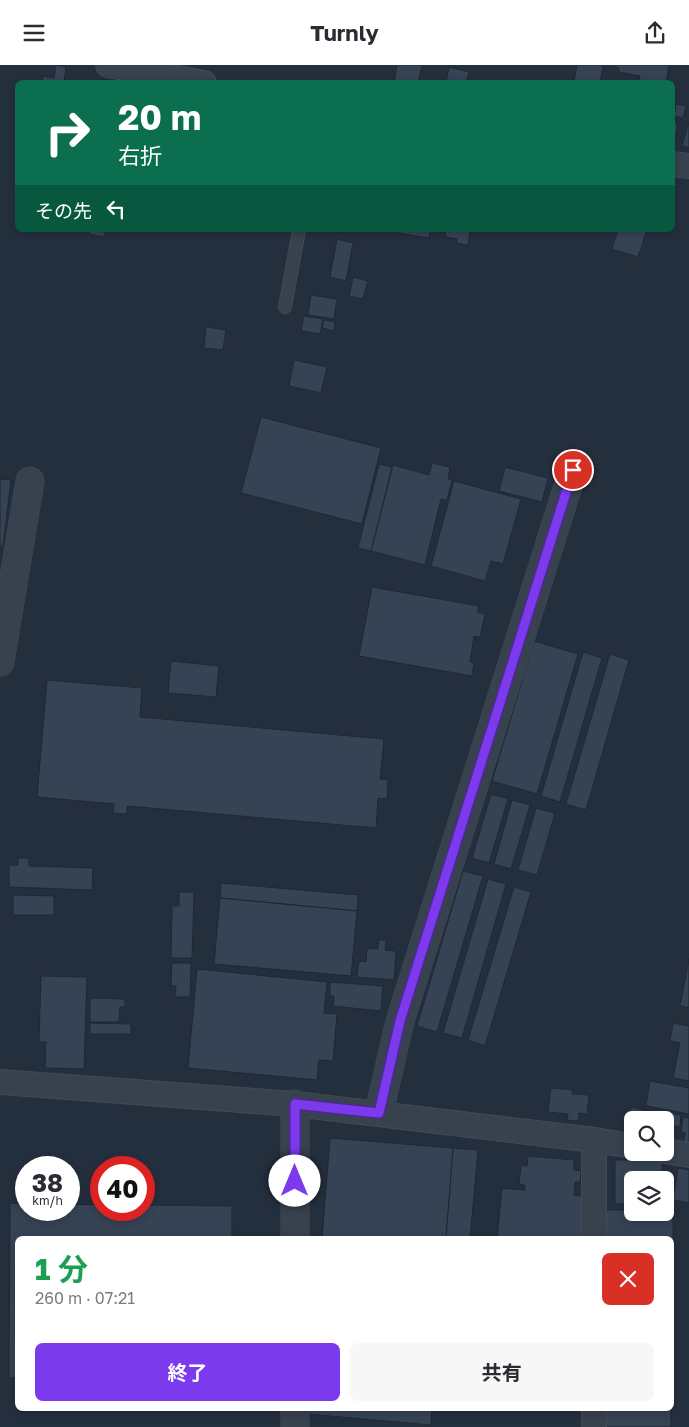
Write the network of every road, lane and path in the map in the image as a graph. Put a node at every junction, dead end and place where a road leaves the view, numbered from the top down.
1 (108, 65) edge
2 (188, 80) edge
3 (675, 164) edge
4 (689, 166) edge
5 (299, 232) edge
6 (285, 307) dead end
7 (573, 470) dead end
8 (30, 481) dead end
9 (0, 662) edge
10 (0, 1082) edge
11 (295, 1104) junction
12 (379, 1113) junction
13 (594, 1140) junction
14 (624, 1145) edge
15 (674, 1152) edge
16 (689, 1155) edge
17 (295, 1236) edge
18 (594, 1236) edge
19 (295, 1411) edge
20 (594, 1411) edge
21 (295, 1427) edge
22 (594, 1427) edge

1 - 2 street
3 - 4 street
5 - 6 lane
7 - 12 street
8 - 9 street
10 - 11 street
11 - 12 street
11 - 17 street
12 - 13 street
13 - 14 street
13 - 18 street
15 - 16 street
19 - 21 street
20 - 22 street

